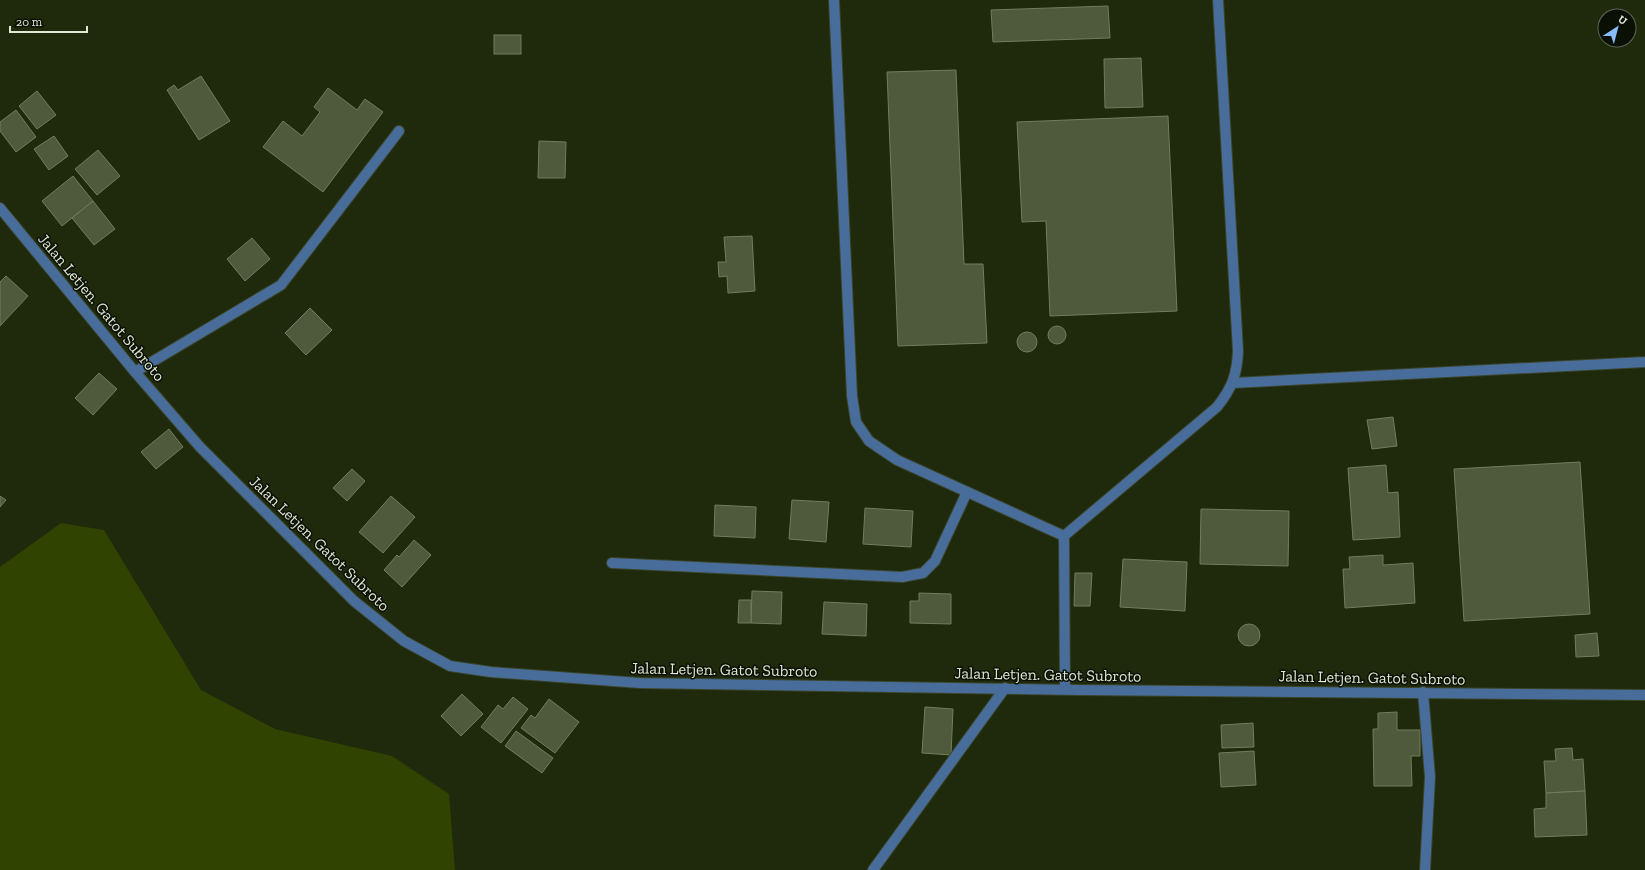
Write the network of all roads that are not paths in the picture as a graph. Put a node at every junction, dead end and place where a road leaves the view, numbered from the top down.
1 (834, 0) edge
2 (1218, 0) edge
3 (399, 131) dead end
4 (0, 209) edge
5 (1645, 362) edge
6 (136, 372) junction
7 (1233, 383) junction
8 (967, 492) junction
9 (1064, 536) junction
10 (612, 563) dead end
11 (1005, 688) junction
12 (1065, 690) junction
13 (1423, 692) junction
14 (1645, 695) edge
15 (873, 870) edge
16 (1425, 870) edge

1 - 8 street
2 - 7 street
3 - 6 street
4 - 6 street, Jalan Letjen. Gatot Subroto
5 - 7 street
6 - 11 street, Jalan Letjen. Gatot Subroto
7 - 9 street
8 - 9 street
8 - 10 street
9 - 12 street
11 - 12 street, Jalan Letjen. Gatot Subroto
11 - 15 street
12 - 13 street, Jalan Letjen. Gatot Subroto
13 - 14 street, Jalan Letjen. Gatot Subroto
13 - 16 street

